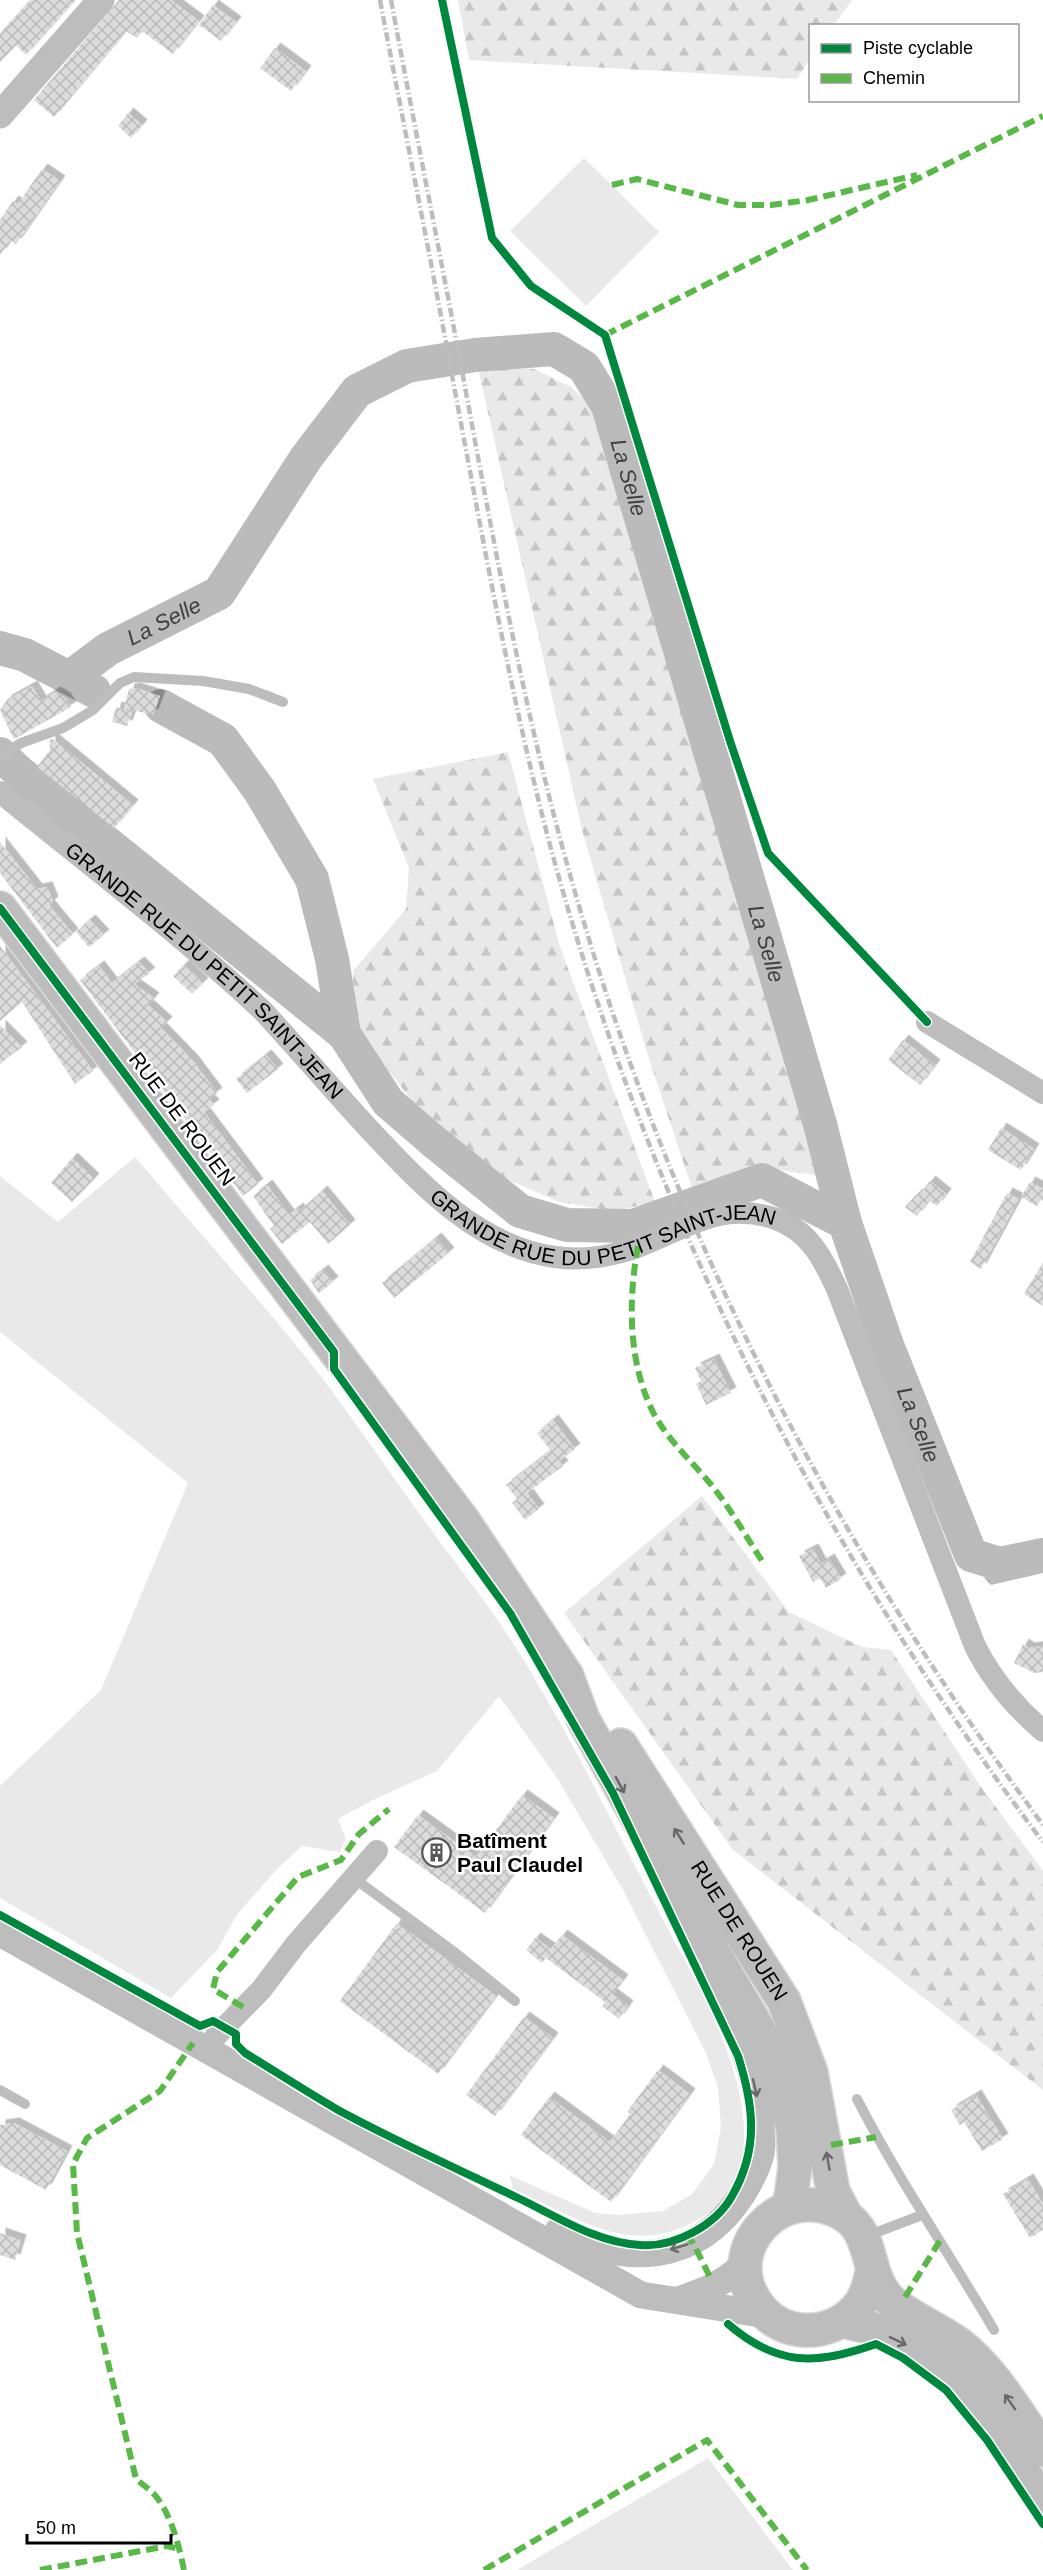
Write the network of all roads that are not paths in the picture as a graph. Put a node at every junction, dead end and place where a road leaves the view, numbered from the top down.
1 (101, 0) edge
2 (0, 115) edge
3 (283, 702) dead end
4 (0, 757) edge
5 (0, 792) edge
6 (0, 908) edge
7 (927, 1022) dead end
8 (1043, 1093) edge
9 (567, 1676) junction
10 (1043, 1731) edge
11 (377, 1851) dead end
12 (355, 1879) junction
13 (681, 1897) junction
14 (0, 1933) edge
15 (515, 2001) dead end
16 (207, 2051) junction
17 (0, 2090) edge
18 (857, 2099) dead end
19 (25, 2104) dead end
20 (787, 2208) junction
21 (492, 2210) junction
22 (922, 2215) junction
23 (855, 2227) junction
24 (746, 2263) junction
25 (872, 2272) junction
26 (677, 2300) junction
27 (766, 2315) junction
28 (843, 2321) junction
29 (994, 2330) dead end
30 (1043, 2450) edge
31 (1043, 2502) edge

1 - 2 street
3 - 4 lane
5 - 10 street, GRANDE RUE DU PETIT SAINT-JEAN
6 - 9 main road, RUE DE ROUEN
7 - 8 street
9 -> 13 main road, RUE DE ROUEN
23 -> 9 main road, RUE DE ROUEN
11 - 12 street
12 - 15 lane
12 - 16 street
13 - 20 main road, RUE DE ROUEN
13 -> 21 street
14 - 16 street
16 - 21 street
17 - 19 lane
18 - 22 lane
20 - 23 main road
20 - 24 main road
21 - 26 street
22 - 23 lane
22 - 29 lane
23 - 25 main road
24 - 26 street
24 - 27 main road
25 - 28 main road
30 -> 25 main road
26 - 27 street
27 - 28 main road
28 -> 31 main road

